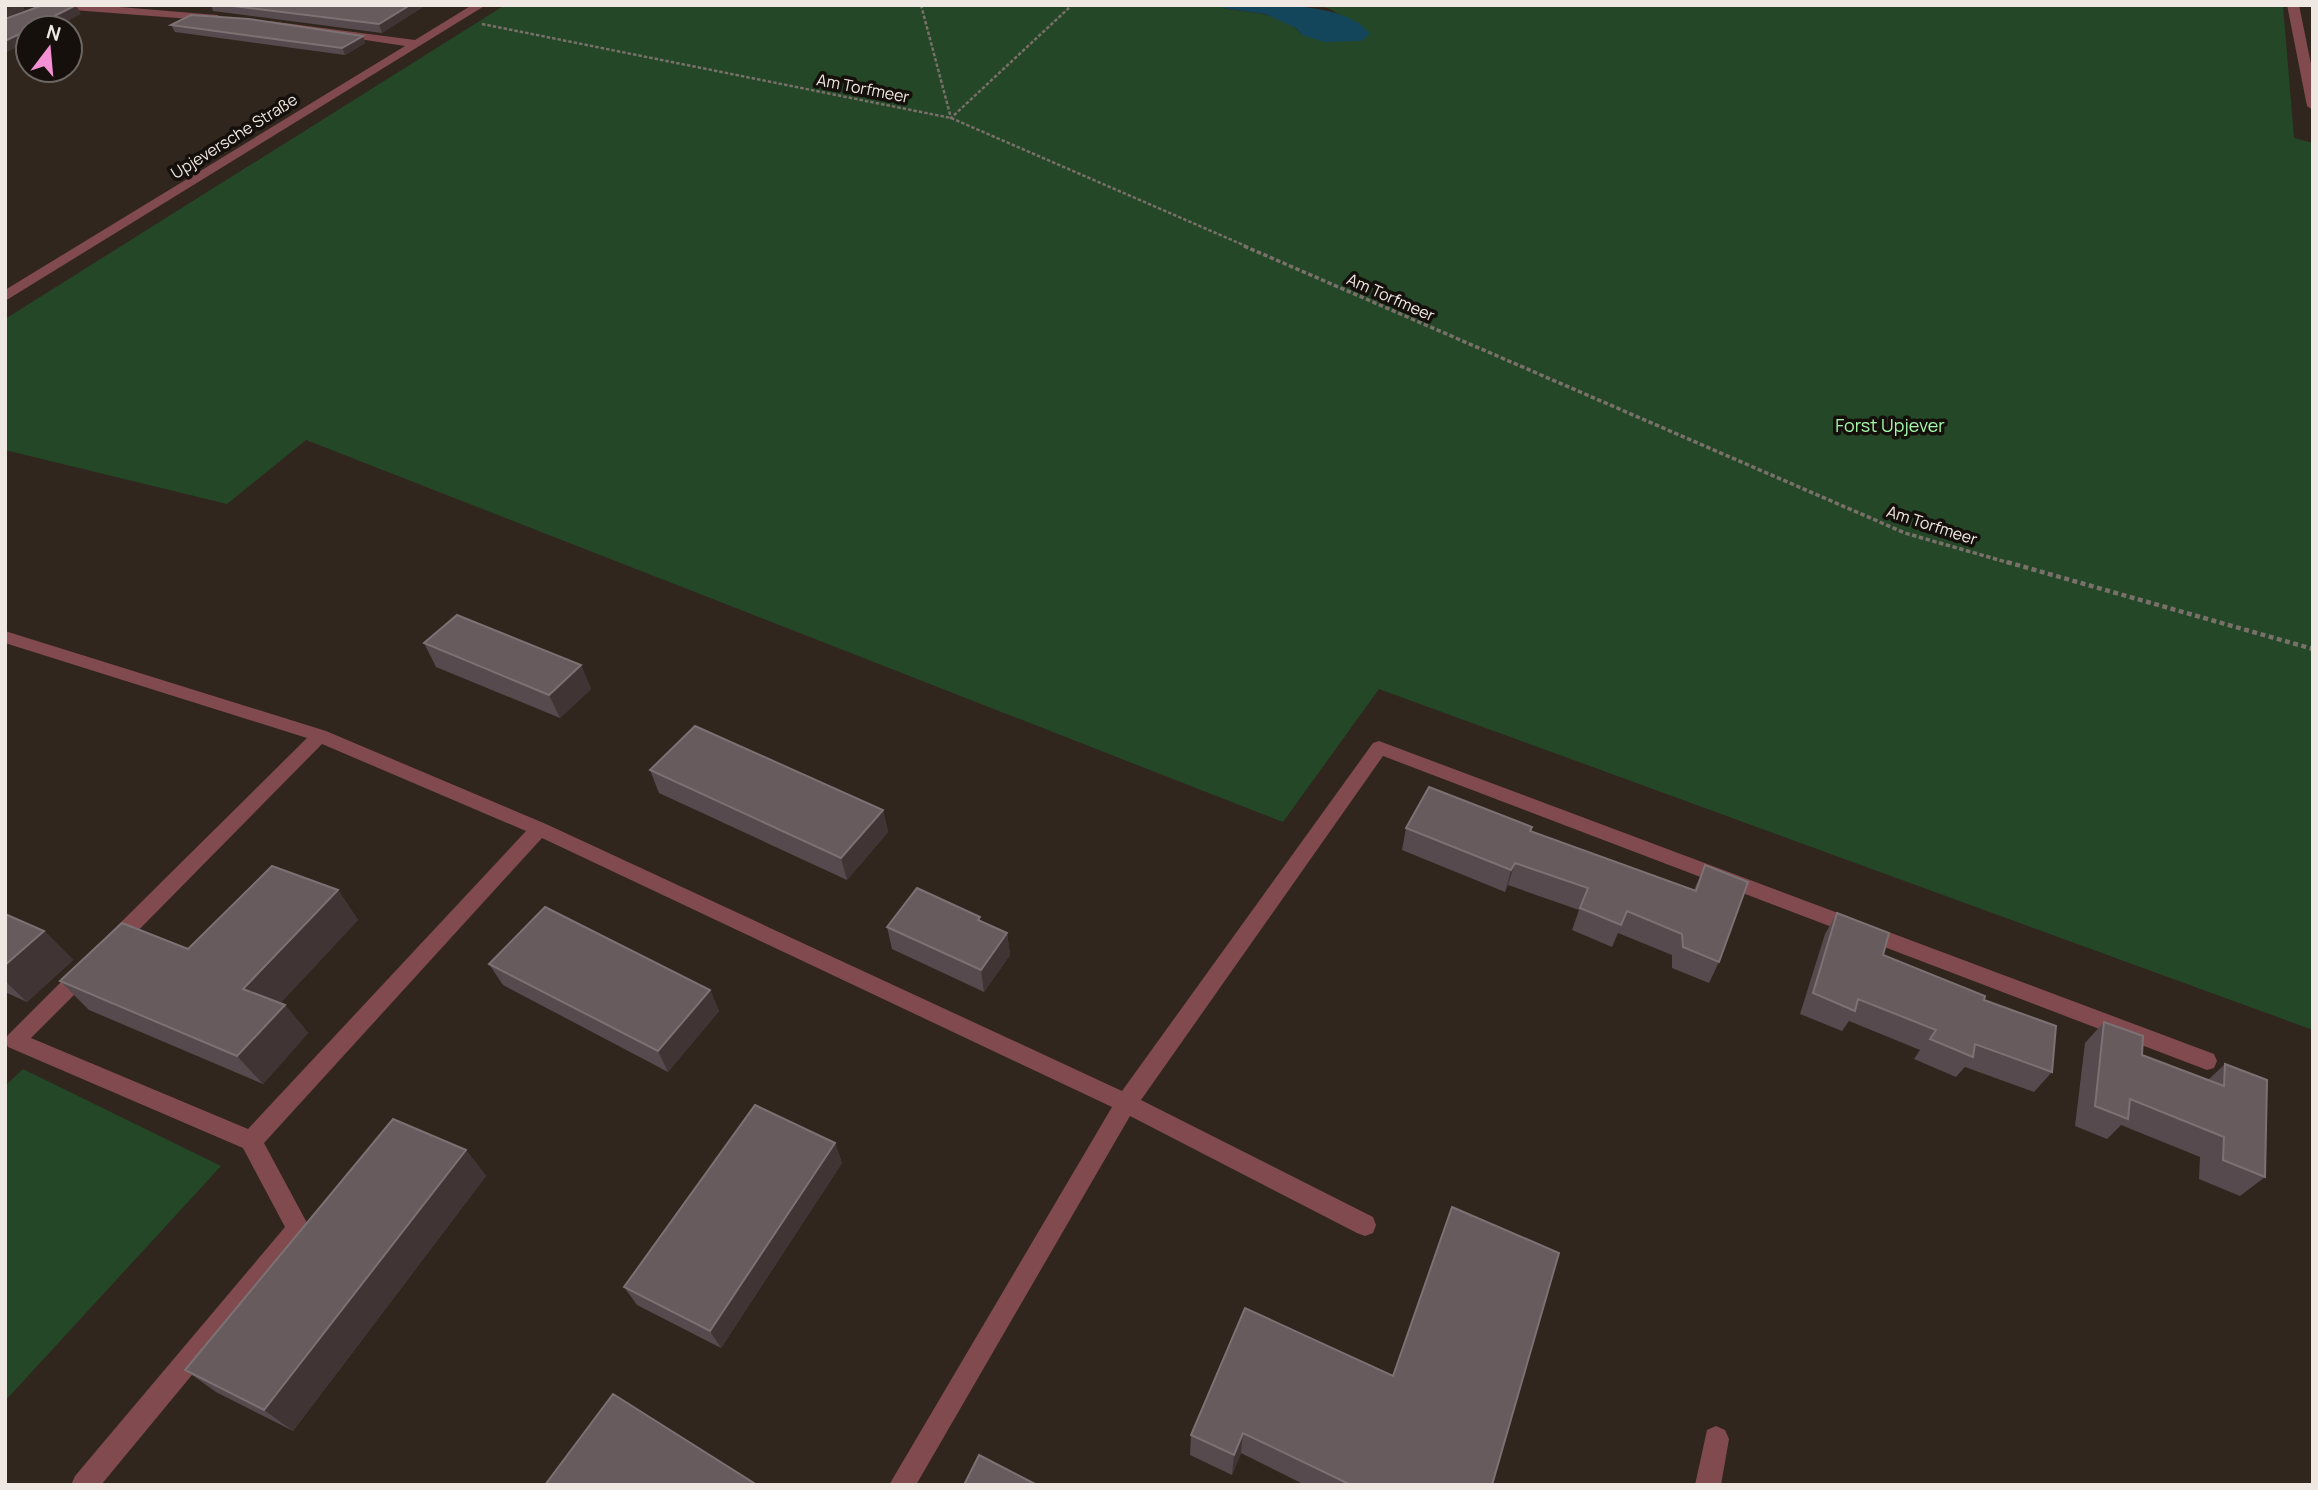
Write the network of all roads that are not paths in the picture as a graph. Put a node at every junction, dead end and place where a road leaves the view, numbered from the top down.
1 (480, 5) edge
2 (2293, 5) edge
3 (98, 7) edge
4 (226, 18) edge
5 (264, 22) edge
6 (5, 24) edge
7 (417, 44) junction
8 (2312, 92) edge
9 (2313, 106) edge
10 (5, 296) edge
11 (5, 637) edge
12 (320, 736) junction
13 (539, 829) junction
14 (10, 1039) edge
15 (2207, 1061) dead end
16 (1126, 1102) junction
17 (251, 1142) junction
18 (1365, 1225) dead end
19 (1716, 1439) dead end
20 (84, 1485) edge
21 (902, 1485) edge
22 (1708, 1485) edge

1 - 7 street, Upjeversche Straße
2 - 8 street
3 - 4 street
3 - 6 street
5 - 7 street
7 - 10 street, Upjeversche Straße
8 - 9 street
11 - 12 lane
12 - 13 lane
12 - 14 lane
13 - 16 lane
13 - 17 lane
14 - 17 lane
15 - 16 lane
16 - 18 lane
16 - 21 lane
17 - 20 lane
19 - 22 lane

